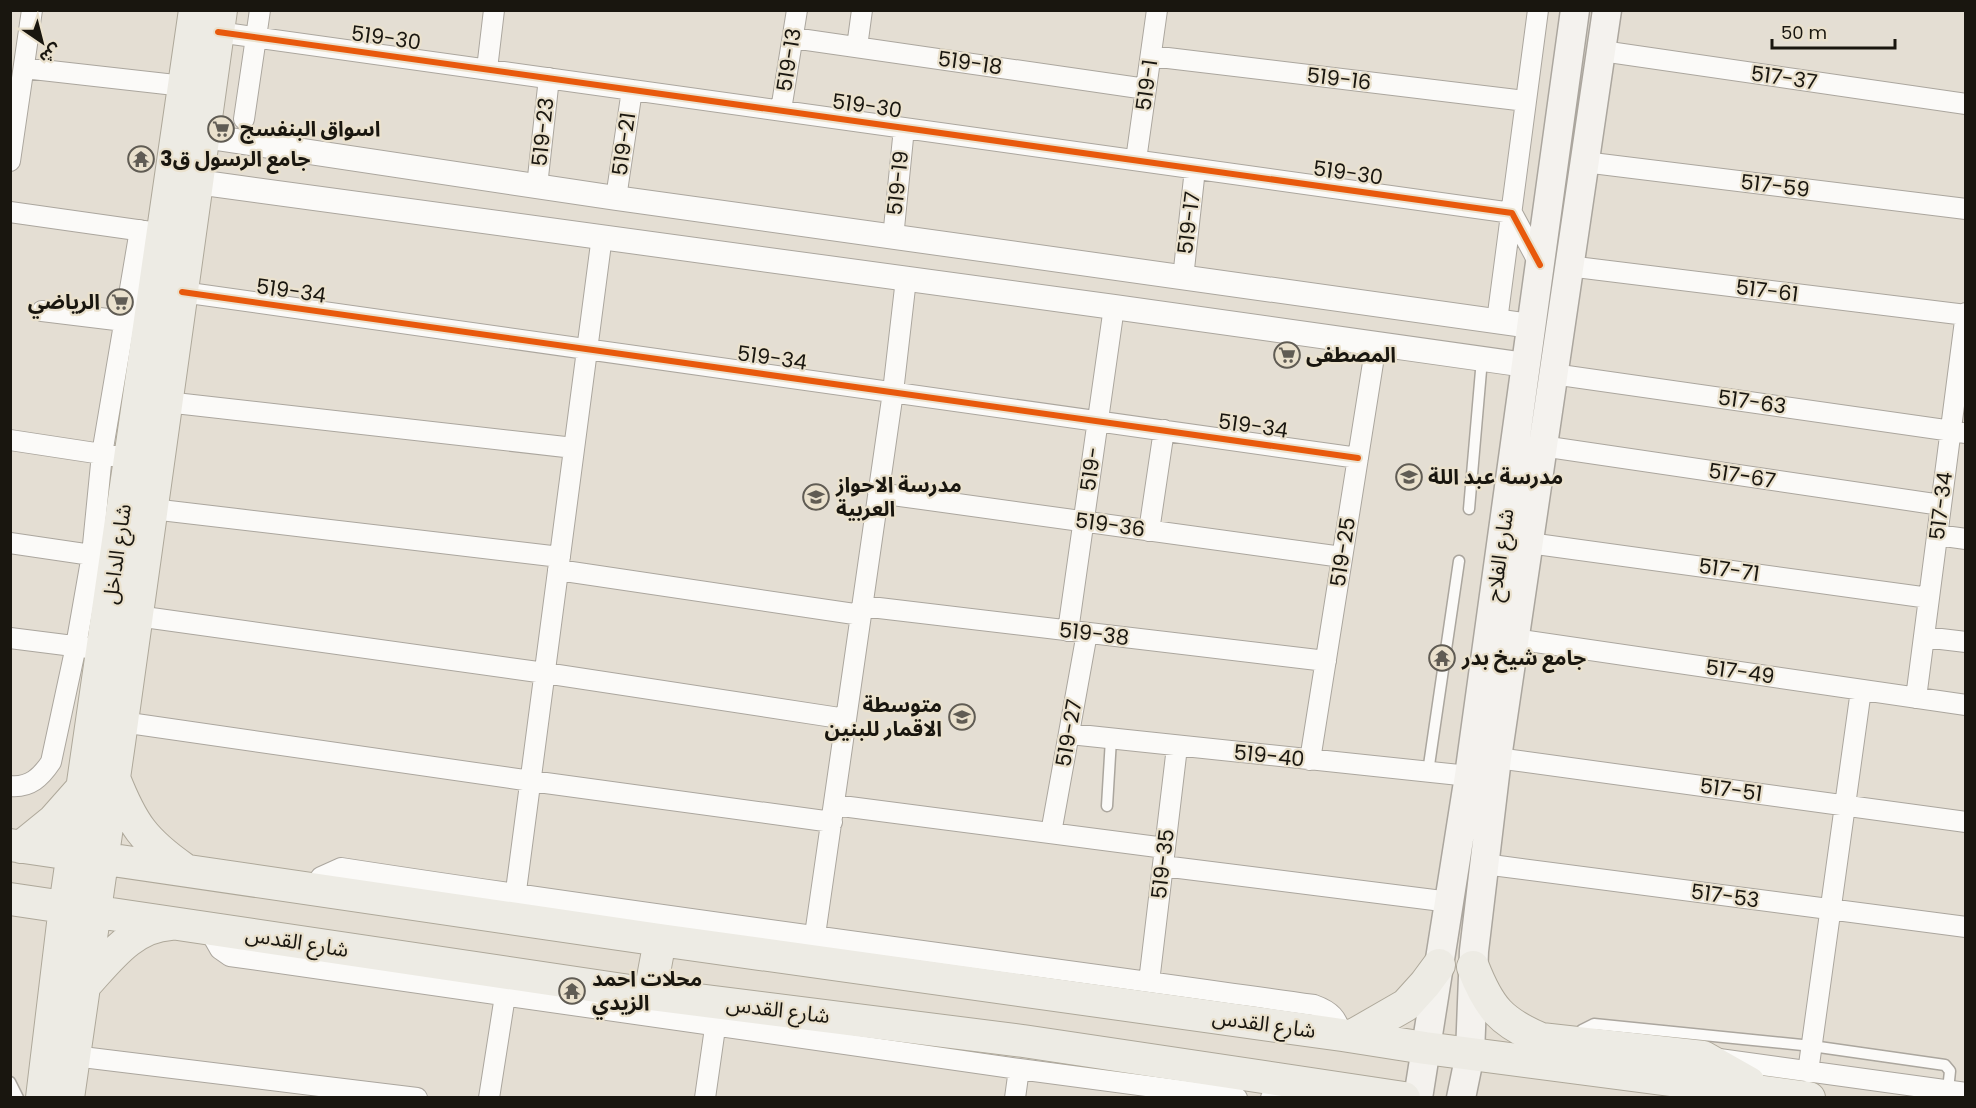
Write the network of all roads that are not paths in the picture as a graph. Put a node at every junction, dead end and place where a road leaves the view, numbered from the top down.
1 (32, 10) edge
2 (195, 10) edge
3 (260, 10) edge
4 (495, 10) edge
5 (797, 10) edge
6 (862, 10) edge
7 (1158, 10) edge
8 (1538, 10) edge
9 (1575, 10) edge
10 (1607, 10) edge
11 (219, 21) edge
12 (256, 37) junction
13 (19, 38) edge
14 (793, 38) junction
15 (857, 47) junction
16 (1602, 51) junction
17 (1151, 56) junction
18 (24, 68) junction
19 (487, 69) junction
20 (549, 78) junction
21 (184, 86) junction
22 (1146, 89) junction
23 (632, 90) junction
24 (1526, 101) junction
25 (1965, 104) edge
26 (781, 110) junction
27 (244, 119) dead end
28 (904, 128) junction
29 (203, 136) junction
30 (11, 148) edge
31 (1136, 160) junction
32 (1584, 162) junction
33 (1196, 169) junction
34 (197, 182) junction
35 (537, 186) junction
36 (616, 198) junction
37 (1965, 209) edge
38 (10, 212) edge
39 (1512, 213) junction
40 (152, 232) junction
41 (853, 232) junction
42 (602, 236) junction
43 (893, 238) junction
44 (1539, 265) junction
45 (1568, 266) junction
46 (847, 270) junction
47 (1183, 278) junction
48 (906, 279) junction
49 (182, 292) junction
50 (1114, 307) junction
51 (42, 311) dead end
52 (1965, 314) edge
53 (124, 321) junction
54 (1497, 321) junction
55 (1531, 326) junction
56 (1376, 344) junction
57 (588, 349) junction
58 (1482, 359) junction
59 (1526, 365) junction
60 (1553, 374) junction
61 (893, 392) junction
62 (166, 402) junction
63 (1098, 421) junction
64 (1164, 430) junction
65 (1958, 431) edge
66 (10, 440) edge
67 (1542, 446) junction
68 (574, 448) junction
69 (116, 456) junction
70 (1358, 458) junction
71 (878, 494) junction
72 (1941, 505) junction
73 (152, 509) junction
74 (1469, 509) dead end
75 (1083, 522) junction
76 (1149, 531) junction
77 (1937, 535) junction
78 (1965, 539) edge
79 (10, 543) edge
80 (1528, 543) junction
81 (104, 557) junction
82 (1342, 557) junction
83 (1459, 561) dead end
84 (559, 564) junction
85 (1929, 598) junction
86 (862, 610) junction
87 (137, 616) junction
88 (1077, 632) junction
89 (1924, 637) junction
90 (10, 638) edge
91 (1514, 639) junction
92 (1965, 642) edge
93 (90, 648) junction
94 (1326, 661) junction
95 (545, 672) junction
96 (1861, 690) junction
97 (1916, 698) junction
98 (1965, 705) edge
99 (846, 719) junction
100 (122, 722) junction
101 (1070, 734) junction
102 (1111, 739) junction
103 (1177, 747) junction
104 (1497, 758) junction
105 (1310, 760) junction
106 (1428, 772) junction
107 (1469, 776) junction
108 (114, 778) junction
109 (531, 781) junction
110 (10, 786) edge
111 (84, 786) junction
112 (1107, 806) dead end
113 (1844, 806) junction
114 (833, 813) junction
115 (1965, 822) edge
116 (1051, 833) junction
117 (16, 846) edge
118 (88, 856) junction
119 (1164, 857) junction
120 (1484, 864) junction
121 (185, 870) junction
122 (10, 899) edge
123 (1450, 902) junction
124 (514, 906) junction
125 (80, 909) junction
126 (1830, 909) junction
127 (195, 926) junction
128 (1965, 927) edge
129 (815, 935) junction
130 (660, 940) junction
131 (1439, 965) junction
132 (1473, 967) junction
133 (1149, 982) junction
134 (507, 984) junction
135 (84, 986) junction
136 (650, 994) junction
137 (717, 1014) junction
138 (1347, 1036) junction
139 (1572, 1042) junction
140 (1812, 1046) junction
141 (1425, 1048) junction
142 (1470, 1054) junction
143 (74, 1056) junction
144 (1703, 1057) junction
145 (1019, 1070) junction
146 (10, 1082) edge
147 (1809, 1085) edge
148 (1282, 1089) edge
149 (1762, 1090) junction
150 (1885, 1090) edge
151 (1957, 1092) edge
152 (1346, 1093) edge
153 (18, 1098) edge
154 (42, 1098) edge
155 (68, 1098) edge
156 (417, 1098) edge
157 (489, 1098) edge
158 (705, 1098) edge
159 (1015, 1098) edge
160 (1237, 1098) edge
161 (1404, 1098) edge
162 (1418, 1098) edge
163 (1461, 1098) edge

1 - 13 street
2 - 21 main road, شارع الداخل
3 - 12 street
4 - 19 street
5 - 14 street, 519-13
6 - 15 street
7 - 17 street, 519-1
8 - 24 street
9 - 44 main road, شارع الفلاح
10 - 16 main road, شارع الفلاح
11 - 12 street, 519-30
11 - 29 main road, شارع الداخل
12 - 19 street, 519-30
12 - 27 street
13 - 18 street
14 - 15 street, 519-18
14 - 26 street, 519-13
15 - 22 street, 519-18
16 - 25 street, 517-37
16 - 32 main road, شارع الفلاح
17 - 22 street, 519-1
17 - 24 street, 519-16
18 - 21 street
18 - 30 street
19 - 20 street, 519-30
20 - 23 street, 519-30
20 - 35 street, 519-23
21 - 40 main road, شارع الداخل
22 - 31 street, 519-1
23 - 26 street, 519-30
23 - 36 street, 519-21
24 - 39 street
26 - 28 street, 519-30
28 - 31 street, 519-30
28 - 43 street, 519-19
29 - 34 main road, شارع الداخل
29 - 35 street
31 - 33 street, 519-30
32 - 37 street, 517-59
32 - 45 main road, شارع الفلاح
33 - 39 street, 519-30
33 - 47 street, 519-17
34 - 42 street
34 - 49 main road, شارع الداخل
35 - 36 street
36 - 41 street
38 - 40 street
39 - 44 street
39 - 54 street
40 - 53 street
40 - 69 main road, شارع الداخل
41 - 43 street
41 - 46 street
42 - 46 street
42 - 57 street
43 - 47 street
44 - 55 main road, شارع الفلاح
45 - 52 street, 517-61
45 - 60 main road, شارع الفلاح
46 - 48 street
47 - 54 street
48 - 50 street
48 - 61 street
49 - 57 street, 519-34
49 - 62 main road, شارع الداخل
50 - 56 street
50 - 63 street, 519-
51 - 53 street
52 - 65 street, 517-34
53 - 69 street
54 - 55 street
55 - 59 main road, شارع الفلاح
56 - 58 street
56 - 70 street, 519-25
57 - 61 street, 519-34
57 - 68 street
58 - 59 street
58 - 74 lane
59 - 107 main road, شارع الفلاح
60 - 65 street, 517-63
60 - 67 main road, شارع الفلاح
61 - 63 street, 519-34
61 - 71 street
62 - 68 street
62 - 73 main road, شارع الداخل
63 - 64 street, 519-34
63 - 75 street, 519-
64 - 70 street, 519-34
64 - 76 street
65 - 72 street, 517-34
66 - 69 street
67 - 72 street, 517-67
67 - 80 main road, شارع الفلاح
68 - 84 street
69 - 81 main road, شارع الداخل
70 - 82 street, 519-25
71 - 75 street, 519-36
71 - 86 street
72 - 77 street, 517-34
73 - 84 street, 519-38
73 - 87 main road, شارع الداخل
75 - 76 street, 519-36
75 - 88 street, 519-
76 - 82 street, 519-36
77 - 78 street
77 - 85 street, 517-34
79 - 81 street
80 - 85 street, 517-71
80 - 91 main road, شارع الفلاح
81 - 93 main road, شارع الداخل
82 - 94 street, 519-25
83 - 106 lane
84 - 86 street, 519-38
84 - 95 street
85 - 89 street, 517-34
86 - 88 street, 519-38
86 - 99 street
87 - 95 street
87 - 100 main road, شارع الداخل
88 - 94 street, 519-38
88 - 101 street, 519-27
89 - 92 street
89 - 97 street, 517-34
90 - 93 street
91 - 96 street, 517-49
91 - 104 main road, شارع الفلاح
93 - 110 street
93 - 111 main road, شارع الداخل
94 - 105 street, 519-25
95 - 99 street
95 - 109 street
96 - 97 street, 517-49
96 - 113 street
97 - 98 street, 517-49
99 - 114 street
100 - 108 main road, شارع الداخل
100 - 109 street
101 - 102 street, 519-40
101 - 116 street, 519-27
102 - 103 street, 519-40
102 - 112 lane
103 - 105 street, 519-40
103 - 119 street, 519-35
104 - 113 street, 517-51
104 - 120 main road, شارع الفلاح
105 - 106 street, 519-40
106 - 107 street, 519-40
107 - 123 main road, شارع الفلاح
108 - 118 main road, شارع الداخل
108 - 121 main road
109 - 114 street
109 - 124 street
111 - 117 main road
111 - 118 main road, شارع الداخل
113 - 115 street, 517-51
113 - 126 street
114 - 116 street
114 - 129 street
116 - 119 street
117 - 118 main road, شارع القدس
118 - 121 main road, شارع القدس
118 - 125 main road, شارع الداخل
119 - 123 street
119 - 133 street, 519-35
120 - 126 street, 517-53
120 - 132 main road, شارع الفلاح
121 - 124 main road, شارع القدس
122 - 125 main road, شارع القدس
123 - 131 main road, شارع الفلاح
124 - 129 street
124 - 130 main road, شارع القدس
125 - 127 main road, شارع القدس
125 - 135 main road, شارع الداخل
125 - 154 main road, شارع الداخل
126 - 128 street, 517-53
126 - 140 street
127 - 134 main road, شارع القدس
127 - 135 main road
129 - 133 street
130 - 136 main road
130 - 138 main road, شارع القدس
131 - 138 main road
131 - 141 main road, شارع الفلاح
132 - 139 main road
132 - 142 main road, شارع الفلاح
133 - 138 street
134 - 136 main road, شارع القدس
134 - 137 street
134 - 157 street
135 - 143 main road, شارع الداخل
136 - 137 main road, شارع القدس
137 - 145 street
137 - 148 main road, شارع القدس
137 - 158 street
138 - 141 main road, شارع القدس
139 - 140 lane
139 - 144 main road
140 - 147 street
140 - 151 lane
141 - 142 main road, شارع القدس
141 - 162 main road, شارع الفلاح
142 - 149 main road, شارع القدس
142 - 163 main road, شارع الفلاح
143 - 155 main road, شارع الداخل
143 - 156 street
144 - 147 street
144 - 149 main road
145 - 159 street
145 - 160 street
146 - 153 lane
147 - 149 main road, شارع القدس
147 - 150 street
148 - 152 main road, شارع القدس
150 - 151 street
152 - 161 main road, شارع القدس

